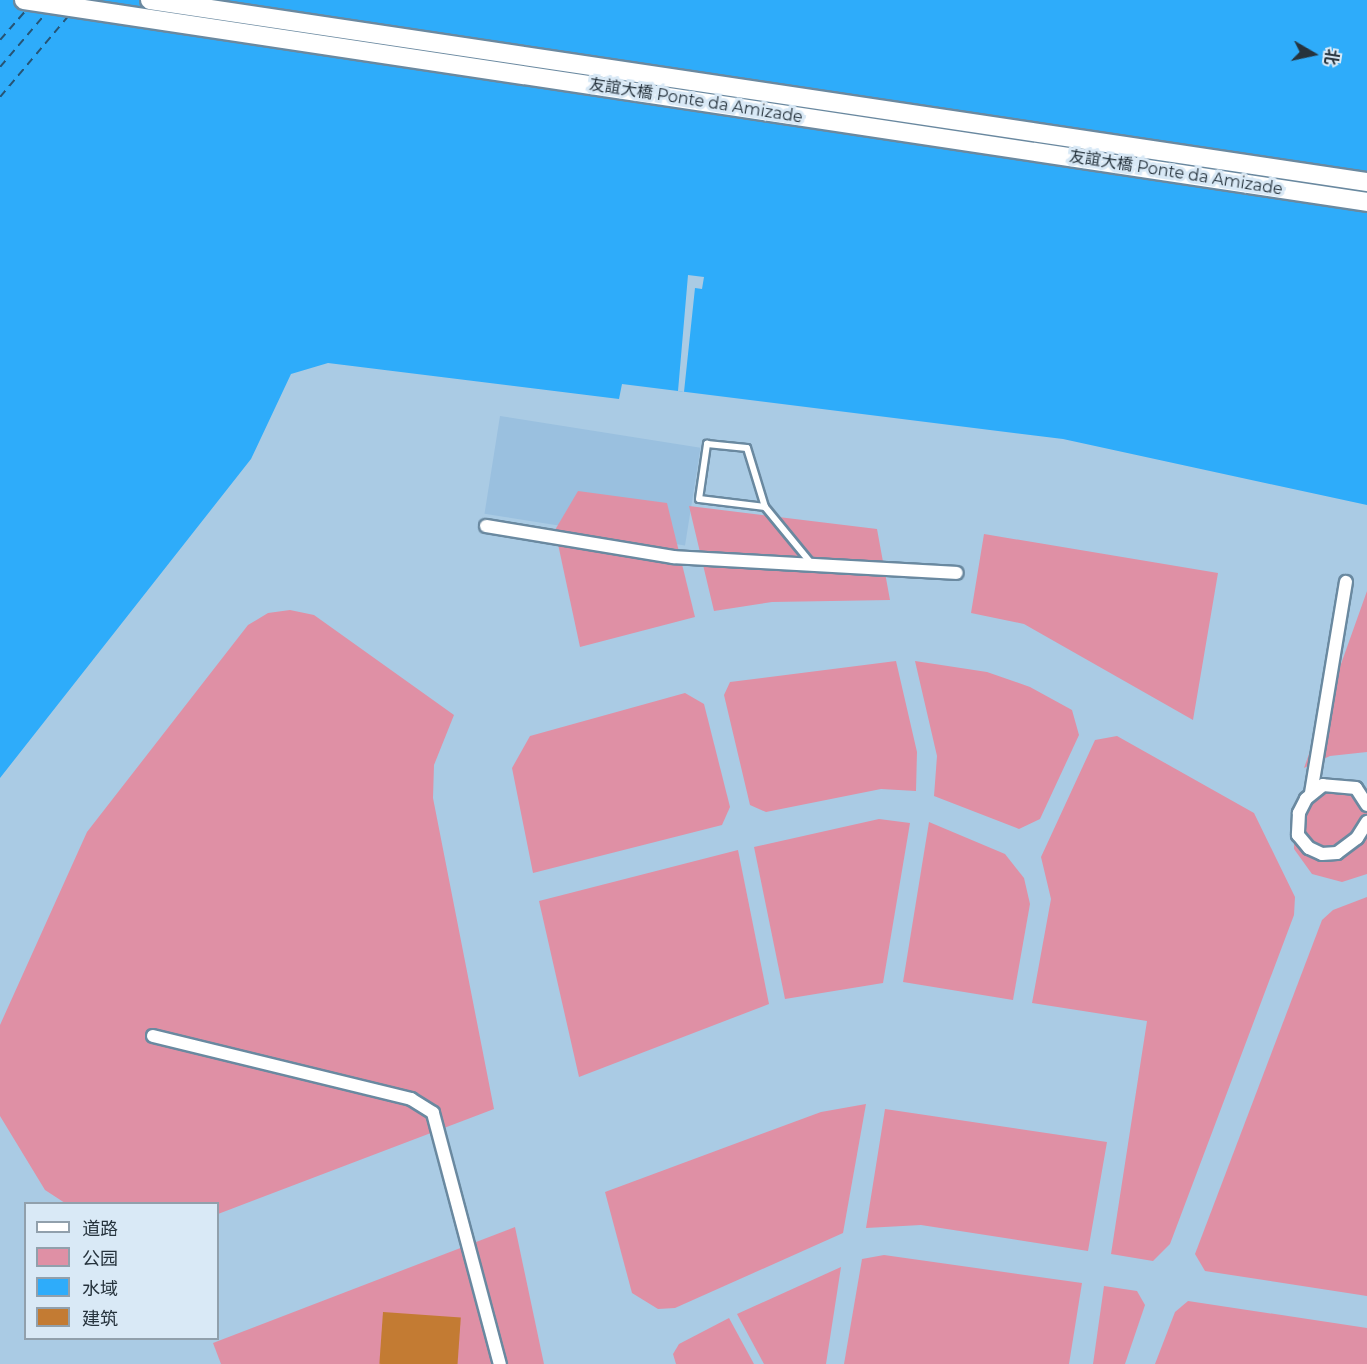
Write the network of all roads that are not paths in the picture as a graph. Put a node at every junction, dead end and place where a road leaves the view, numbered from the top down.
1 (24, 0) edge
2 (150, 0) edge
3 (1367, 182) edge
4 (1367, 202) edge
5 (765, 507) junction
6 (486, 526) dead end
7 (814, 568) junction
8 (957, 573) dead end
9 (1346, 582) dead end
10 (1311, 793) junction
11 (1367, 805) edge
12 (1367, 822) edge
13 (153, 1036) dead end
14 (500, 1364) edge

1 - 4 main road, 友誼大橋 Ponte da Amizade
2 - 3 main road, 友誼大橋 Ponte da Amizade
5 - 5 lane
5 - 7 lane
6 - 7 street
7 - 8 street
9 - 10 street
10 - 11 street
10 - 12 street
13 - 14 street

